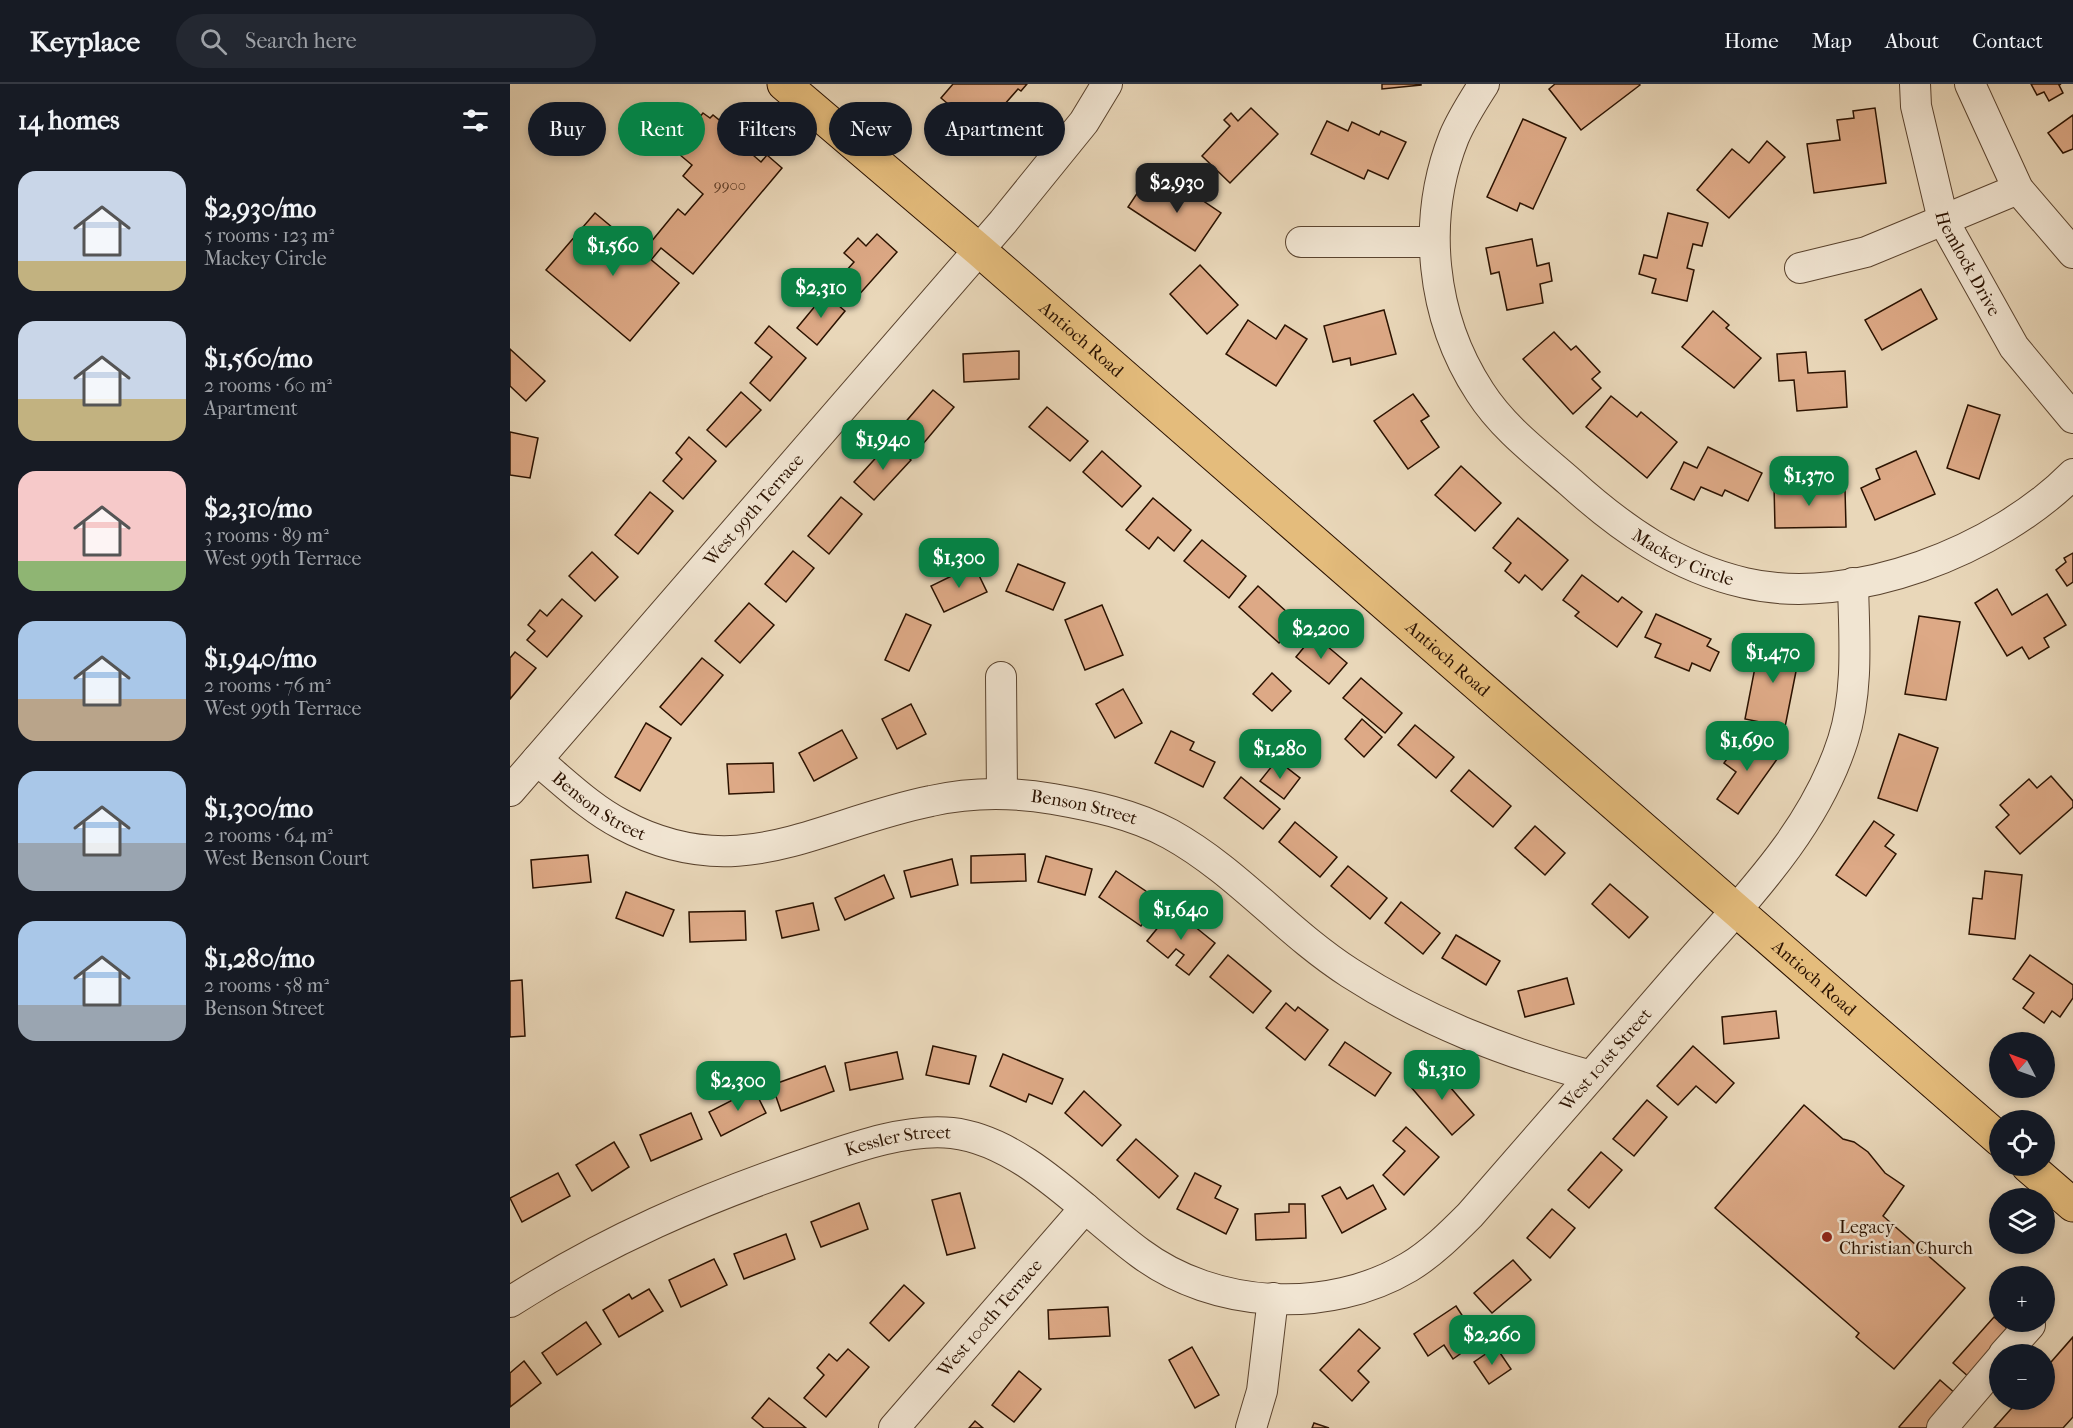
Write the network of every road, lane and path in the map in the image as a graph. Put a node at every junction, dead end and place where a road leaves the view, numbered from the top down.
1 (784, 84) edge
2 (1107, 84) edge
3 (1484, 84) edge
4 (1915, 84) edge
5 (1970, 84) edge
6 (2018, 189) junction
7 (1943, 220) junction
8 (1301, 242) dead end
9 (1433, 242) junction
10 (979, 250) junction
11 (2073, 253) edge
12 (1800, 268) dead end
13 (2073, 418) edge
14 (2073, 474) edge
15 (1853, 583) junction
16 (1000, 677) dead end
17 (537, 760) junction
18 (510, 791) edge
19 (1002, 794) junction
20 (1736, 909) junction
21 (1591, 1076) junction
22 (1989, 1130) edge
23 (2040, 1176) edge
24 (2073, 1205) edge
25 (1084, 1208) junction
26 (1273, 1299) junction
27 (510, 1302) edge
28 (2024, 1332) edge
29 (2013, 1344) edge
30 (1989, 1373) edge
31 (894, 1428) edge
32 (1251, 1428) edge
33 (1942, 1428) edge

1 - 10 main road, Antioch Road
2 - 10 street, West 99th Terrace
3 - 9 street, Mackey Circle
4 - 7 street, Hemlock Drive
5 - 6 street
6 - 7 street
6 - 11 street
7 - 12 street
7 - 13 street, Hemlock Drive
8 - 9 street
9 - 15 street, Mackey Circle
10 - 17 street, West 99th Terrace
10 - 20 main road, Antioch Road
14 - 15 street, Mackey Circle
15 - 20 street, West 101st Street
16 - 19 street
17 - 18 street, West 99th Terrace
17 - 19 street, Benson Street
19 - 21 street, Benson Street
20 - 21 street, West 101st Street
20 - 22 main road, Antioch Road
21 - 26 street, West 101st Street
23 - 24 main road
25 - 26 street, Kessler Street
25 - 27 street, Kessler Street
25 - 31 street, West 100th Terrace
26 - 32 street
28 - 29 street
30 - 33 street

